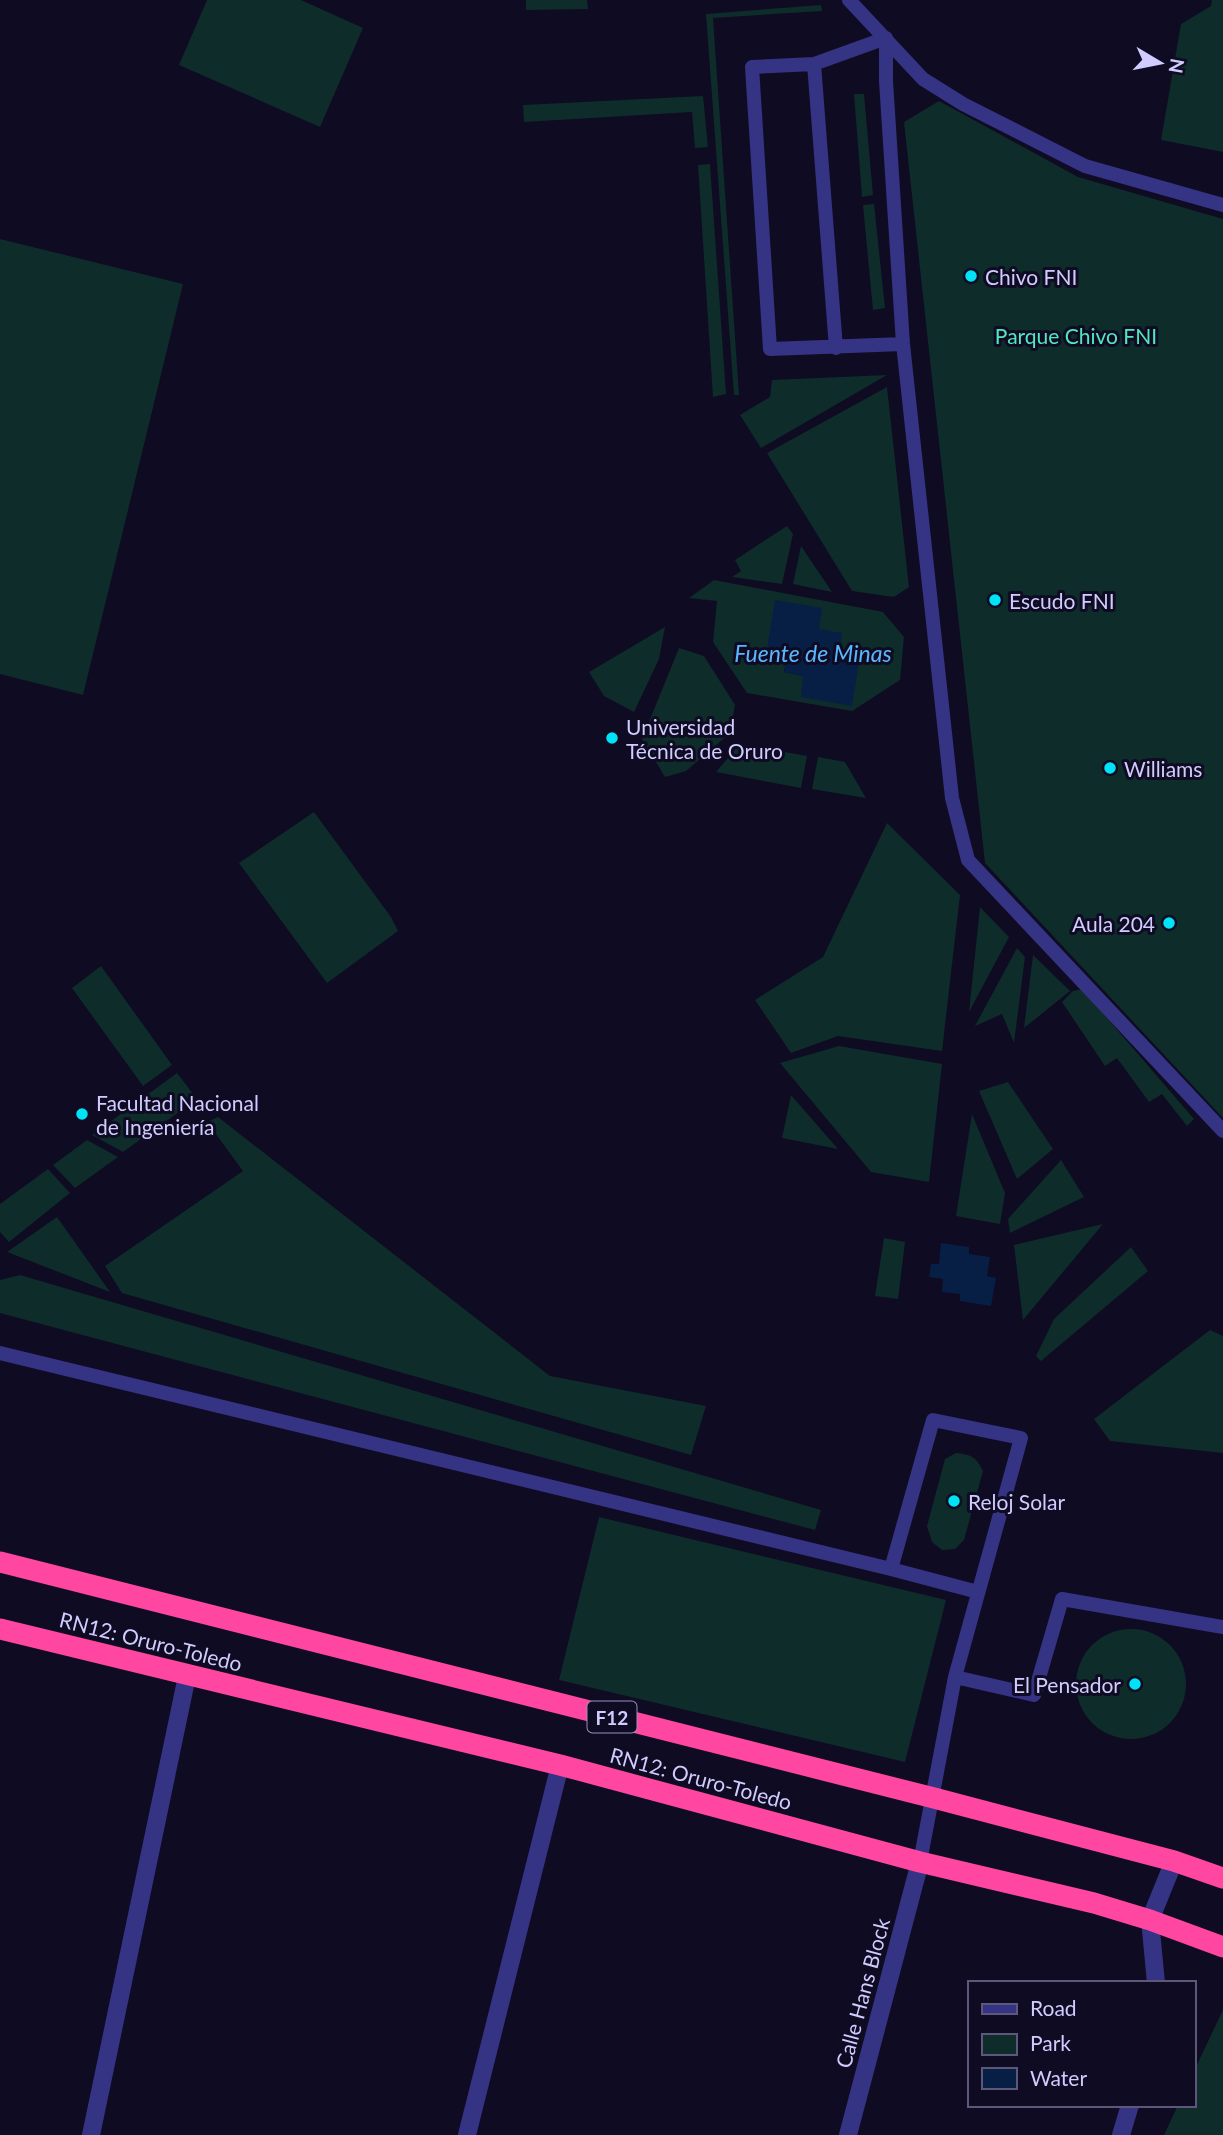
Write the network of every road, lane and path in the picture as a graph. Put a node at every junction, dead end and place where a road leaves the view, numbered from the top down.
1 (849, 0) edge
2 (886, 38) junction
3 (814, 64) junction
4 (1223, 205) edge
5 (903, 344) junction
6 (836, 348) junction
7 (1223, 1130) edge
8 (0, 1353) edge
9 (0, 1562) edge
10 (891, 1569) junction
11 (978, 1592) junction
12 (1223, 1627) edge
13 (0, 1629) edge
14 (187, 1676) junction
15 (955, 1678) junction
16 (560, 1765) junction
17 (934, 1798) junction
18 (1174, 1861) junction
19 (920, 1862) junction
20 (1223, 1878) edge
21 (1150, 1920) junction
22 (1223, 1947) edge
23 (1156, 1981) edge
24 (1129, 2107) edge
25 (91, 2135) edge
26 (467, 2135) edge
27 (848, 2135) edge
28 (1121, 2135) edge

1 - 2 lane
2 - 3 lane
2 - 4 lane
2 - 5 lane
3 - 6 lane
3 - 6 lane
5 - 6 lane
5 - 7 lane
8 - 10 lane
9 - 17 highway, RN12: Oruro-Toledo / F12
10 - 11 lane
10 - 11 lane
11 - 15 lane
12 - 15 lane
13 - 14 highway, RN12: Oruro-Toledo
14 - 16 highway, RN12: Oruro-Toledo
14 - 25 street
15 - 17 lane
16 - 19 highway, RN12: Oruro-Toledo
16 - 26 street
17 - 18 highway, RN12: Oruro-Toledo / F12
17 - 19 lane
18 - 20 highway, RN12: Oruro-Toledo / F12
18 - 21 street
19 - 21 highway, RN12: Oruro-Toledo
19 - 27 street, Calle Hans Block
21 - 22 highway, RN12: Oruro-Toledo
21 - 23 street
24 - 28 street

